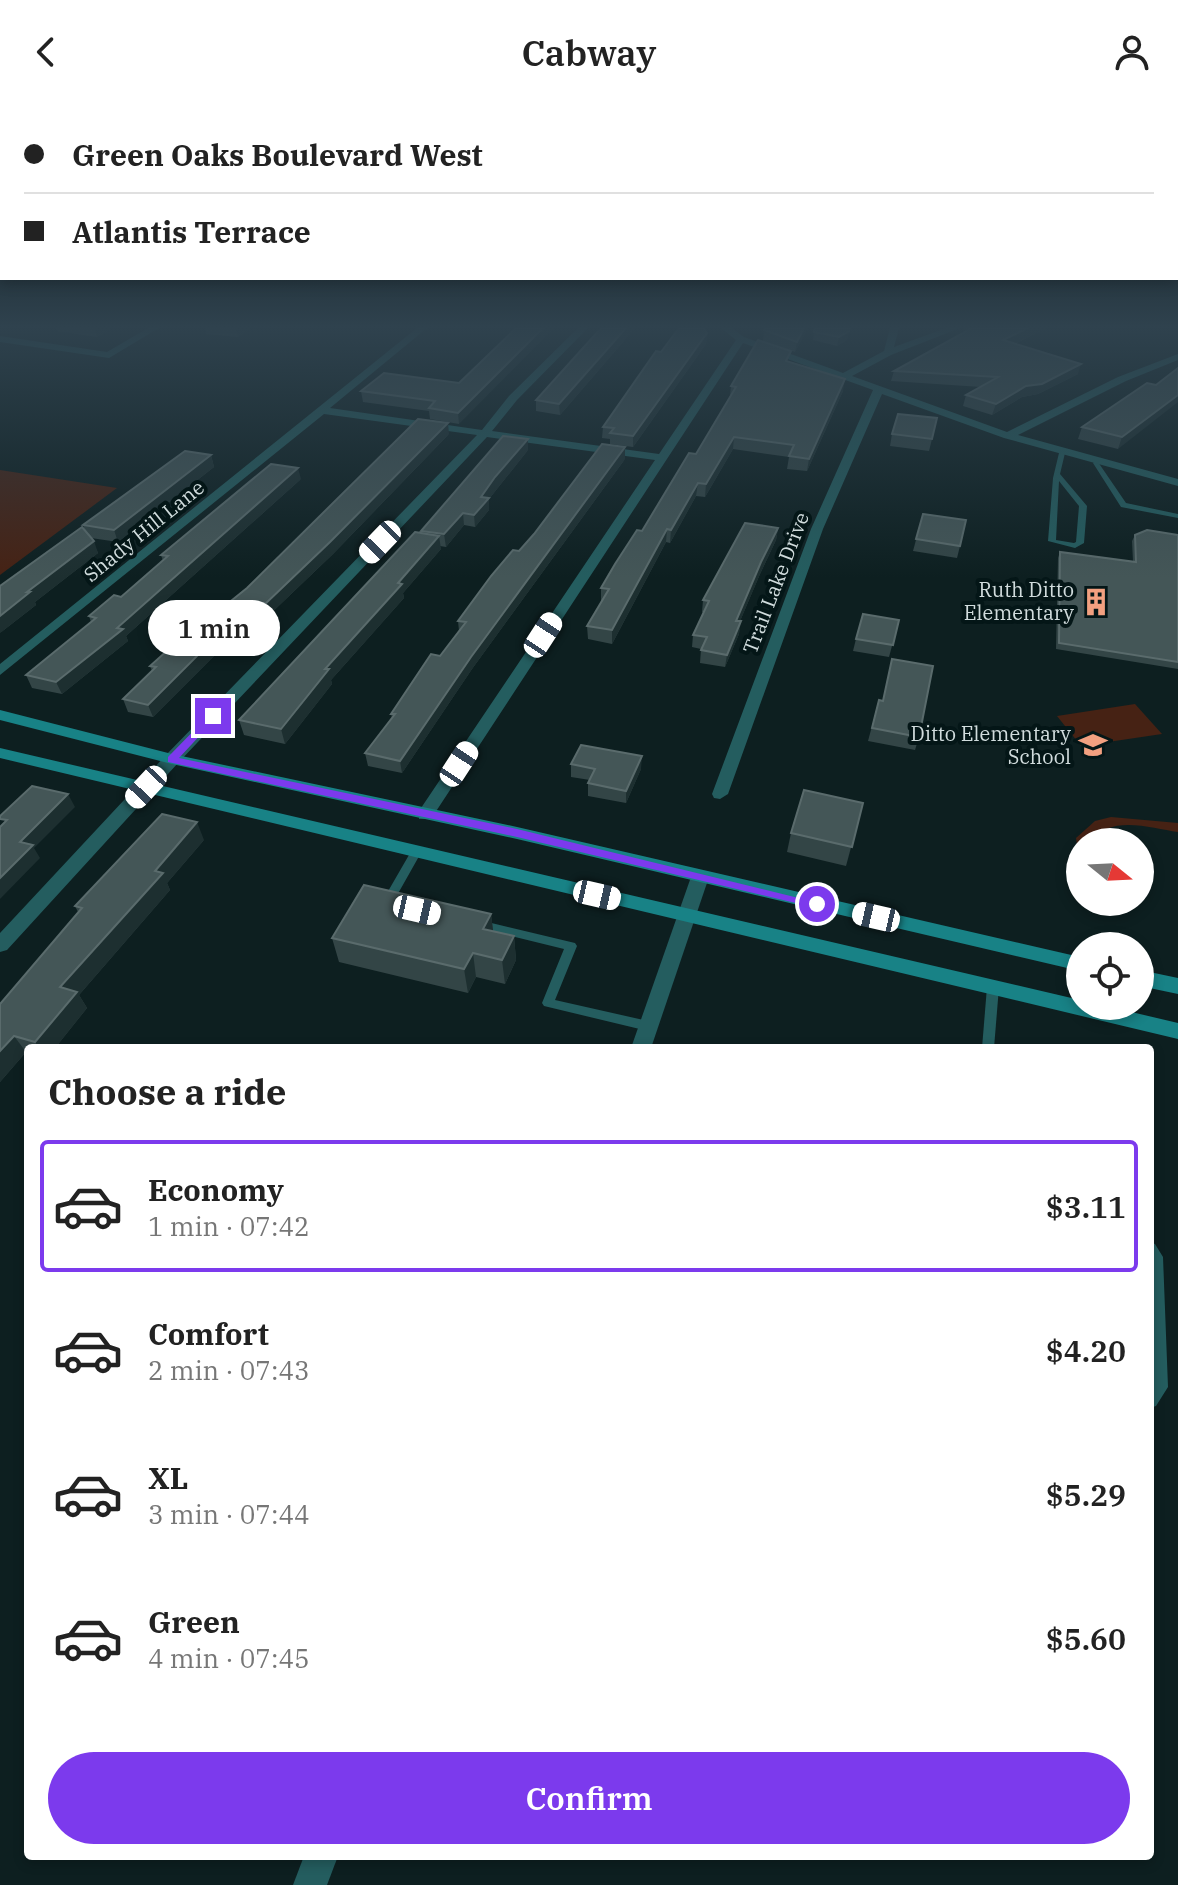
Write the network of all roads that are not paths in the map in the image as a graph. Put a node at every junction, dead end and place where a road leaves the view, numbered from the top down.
1 (319, 411) edge
2 (328, 411) edge
3 (503, 411) edge
4 (693, 411) edge
5 (869, 411) edge
6 (938, 411) edge
7 (1058, 411) edge
8 (485, 433) junction
9 (1008, 436) junction
10 (1062, 453) junction
11 (661, 458) junction
12 (1096, 463) junction
13 (1058, 475) junction
14 (1178, 483) edge
15 (1178, 516) edge
16 (0, 671) edge
17 (0, 715) edge
18 (0, 753) edge
19 (172, 759) junction
20 (146, 787) junction
21 (720, 794) dead end
22 (425, 815) junction
23 (417, 851) junction
24 (700, 877) junction
25 (402, 906) edge
26 (687, 917) junction
27 (463, 921) edge
28 (0, 945) edge
29 (1066, 961) edge
30 (1154, 981) edge
31 (1178, 986) edge
32 (993, 987) junction
33 (648, 1026) junction
34 (1178, 1031) edge
35 (646, 1044) edge
36 (988, 1044) edge
37 (1154, 1254) edge
38 (1154, 1395) edge
39 (319, 1860) edge
40 (310, 1885) edge

1 - 16 street, Shady Hill Lane
2 - 8 street
3 - 8 street
4 - 11 street
5 - 21 street, Trail Lake Drive
6 - 9 street
7 - 9 street
8 - 11 street
8 - 19 street
9 - 10 street
10 - 12 street
10 - 13 lane
11 - 22 street
12 - 14 street
12 - 15 lane
13 - 13 lane
17 - 19 main road
18 - 20 main road
19 - 20 street
19 - 22 main road
20 - 23 main road
20 - 28 street
22 - 24 main road
23 - 25 lane
23 - 26 main road
24 - 26 street
24 - 29 main road
26 - 32 main road
26 - 33 street
27 - 33 lane
30 - 31 main road
32 - 34 main road
32 - 36 lane
33 - 35 street
37 - 38 lane
39 - 40 street

